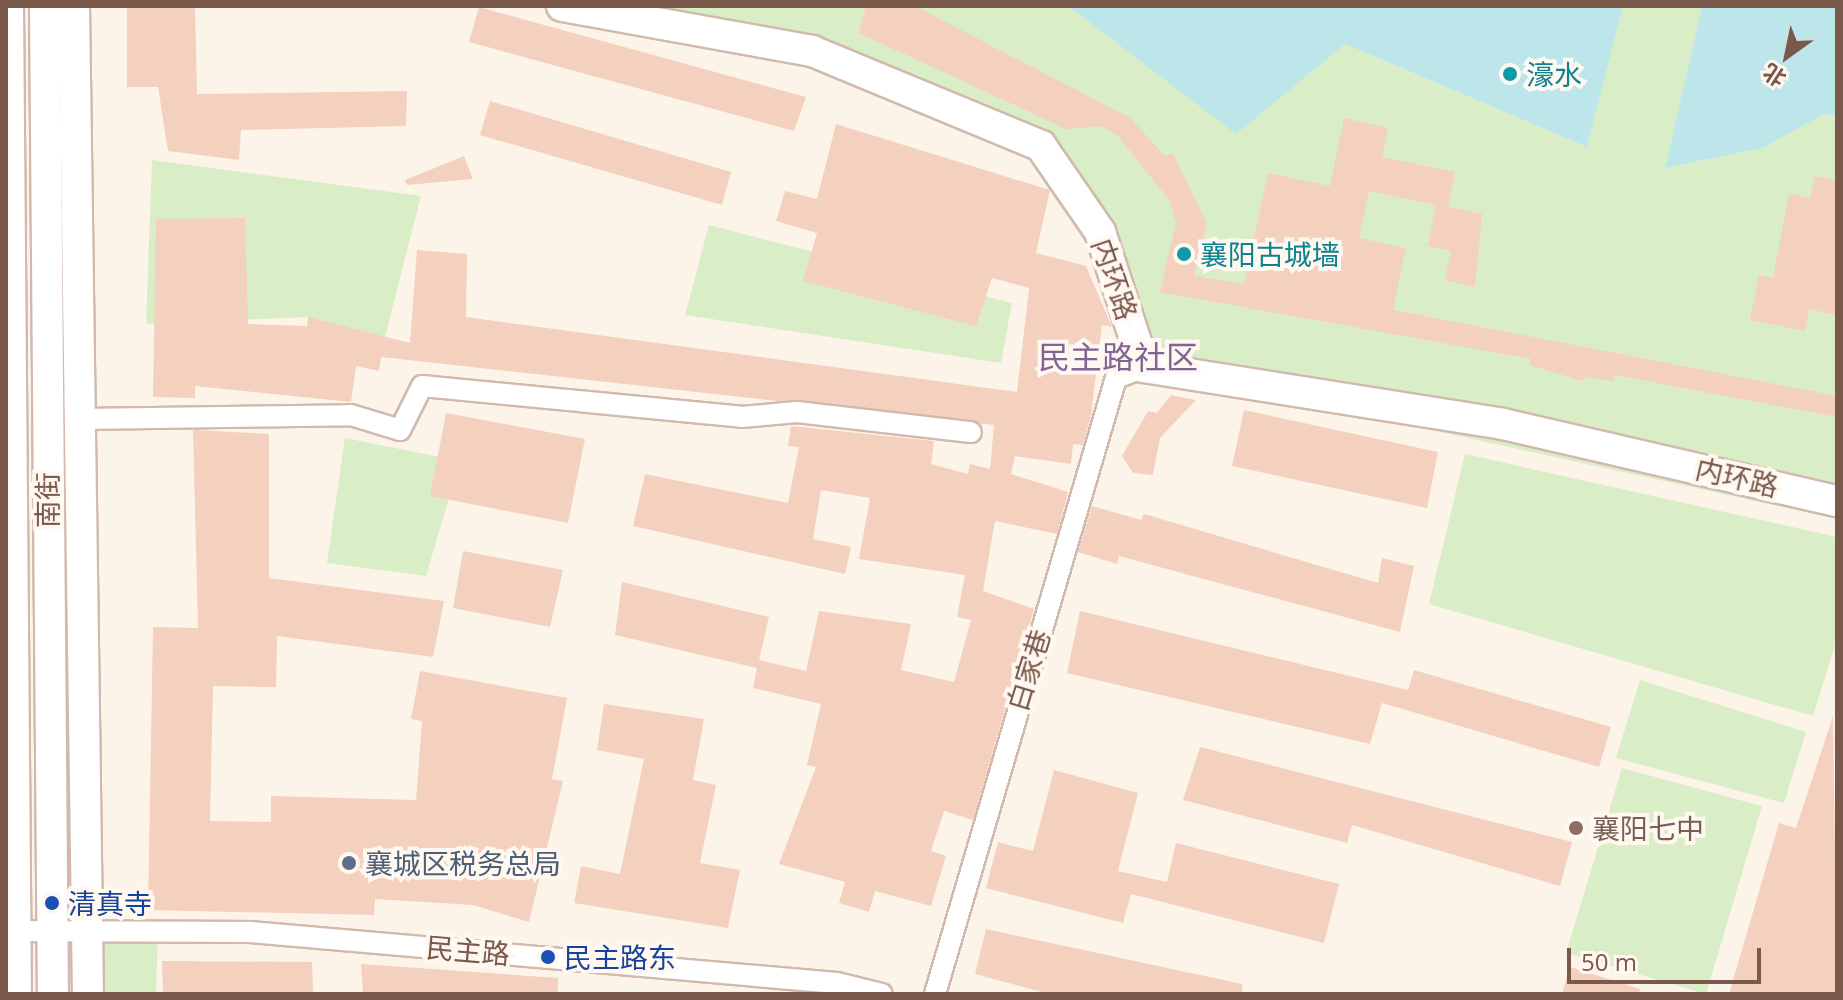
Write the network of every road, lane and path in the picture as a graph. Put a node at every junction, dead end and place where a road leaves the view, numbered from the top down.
1 (8, 6) edge
2 (45, 6) edge
3 (74, 6) edge
4 (562, 6) edge
5 (1144, 367) junction
6 (80, 419) junction
7 (971, 432) dead end
8 (1837, 501) edge
9 (8, 546) edge
10 (47, 547) junction
11 (11, 931) edge
12 (87, 931) junction
13 (52, 932) junction
14 (16, 994) edge
15 (53, 994) edge
16 (88, 994) edge
17 (882, 994) edge
18 (935, 994) edge

1 - 9 street, 南街
2 - 10 street, 南街
3 - 6 street
4 - 5 street, 内环路
5 - 8 street, 内环路
5 - 18 street, 白家巷
6 - 7 street
6 - 12 street
9 - 10 street
9 - 11 street, 南街
10 - 13 street, 南街
11 - 13 street, 民主路
11 - 14 street, 南街
12 - 13 street, 民主路
12 - 16 street
12 - 17 street, 民主路
13 - 15 street, 南街

